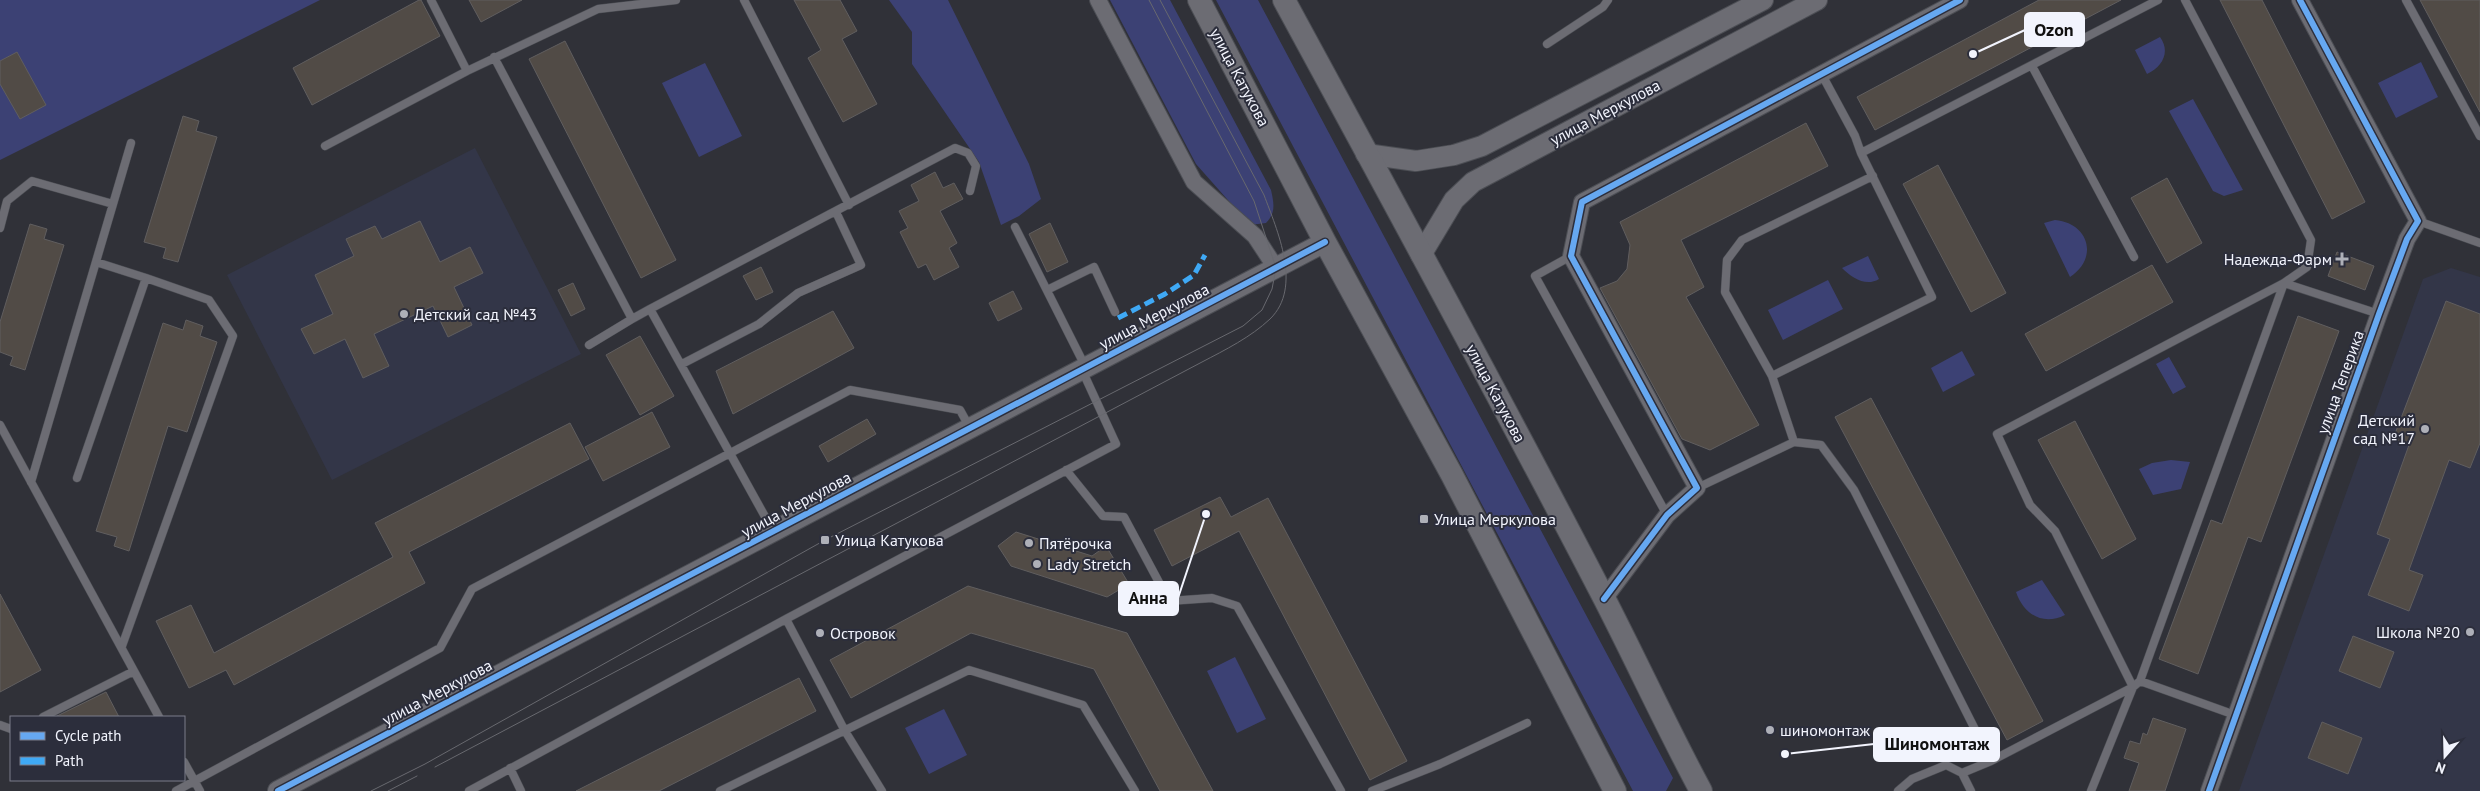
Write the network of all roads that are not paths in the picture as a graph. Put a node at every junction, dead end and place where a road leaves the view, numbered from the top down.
1 (431, 0) edge
2 (676, 0) edge
3 (744, 0) edge
4 (1098, 0) edge
5 (1200, 0) edge
6 (1284, 0) edge
7 (1608, 0) edge
8 (1615, 0) edge
9 (1763, 0) edge
10 (1817, 0) edge
11 (1960, 0) edge
12 (2158, 0) edge
13 (2185, 0) edge
14 (2300, 0) edge
15 (2406, 0) edge
16 (1603, 7) junction
17 (1547, 44) dead end
18 (494, 57) junction
19 (2032, 66) junction
20 (467, 71) junction
21 (1821, 74) junction
22 (2480, 136) edge
23 (131, 143) dead end
24 (325, 146) dead end
25 (1862, 153) junction
26 (1366, 154) junction
27 (1872, 176) junction
28 (970, 191) dead end
29 (113, 204) junction
30 (849, 205) junction
31 (836, 212) junction
32 (2418, 220) junction
33 (1015, 227) dead end
34 (0, 228) edge
35 (1325, 242) junction
36 (2480, 243) edge
37 (1421, 255) junction
38 (1572, 256) junction
39 (2134, 257) dead end
40 (96, 262) junction
41 (1276, 268) junction
42 (146, 278) junction
43 (2284, 283) junction
44 (1047, 290) junction
45 (650, 310) junction
46 (1115, 312) dead end
47 (2379, 314) junction
48 (632, 319) junction
49 (589, 345) dead end
50 (682, 364) junction
51 (1084, 368) junction
52 (1772, 376) junction
53 (0, 424) edge
54 (970, 428) junction
55 (1794, 442) junction
56 (730, 452) junction
57 (1066, 470) junction
58 (78, 478) dead end
59 (31, 482) junction
60 (1697, 488) junction
61 (1667, 515) junction
62 (774, 531) junction
63 (1604, 599) junction
64 (786, 619) junction
65 (122, 646) junction
66 (134, 671) junction
67 (2140, 681) junction
68 (2133, 687) junction
69 (2235, 715) junction
70 (45, 716) edge
71 (158, 716) edge
72 (1527, 723) dead end
73 (845, 731) junction
74 (1991, 761) junction
75 (185, 764) edge
76 (510, 768) junction
77 (1962, 773) junction
78 (195, 782) junction
79 (1695, 786) edge
80 (176, 791) edge
81 (200, 791) edge
82 (278, 791) edge
83 (469, 791) edge
84 (521, 791) edge
85 (720, 791) edge
86 (882, 791) edge
87 (1135, 791) edge
88 (1341, 791) edge
89 (1372, 791) edge
90 (1615, 791) edge
91 (1898, 791) edge
92 (1971, 791) edge
93 (2091, 791) edge
94 (2209, 791) edge

1 - 20 lane
2 - 18 lane
3 - 30 lane
4 - 41 street
5 - 35 main road, улица Катукова
6 - 26 main road, улица Катукова
7 - 16 lane
8 - 16 lane
9 - 26 street, улица Меркулова
10 - 37 street, улица Меркулова
11 - 21 street
12 - 19 lane
13 - 43 lane
14 - 32 street
15 - 22 lane
16 - 17 lane
18 - 20 lane
18 - 48 lane
19 - 25 lane
19 - 39 lane
20 - 24 lane
21 - 25 lane
21 - 38 street
23 - 29 lane
25 - 27 lane
26 - 37 main road, улица Катукова
27 - 52 lane
27 - 52 lane
28 - 30 lane
29 - 34 lane
29 - 40 lane
30 - 31 lane
31 - 45 lane
31 - 50 lane
32 - 36 lane
32 - 47 street, улица Теперика
33 - 44 lane
35 - 41 street, улица Меркулова
35 - 90 main road, улица Катукова
37 - 63 main road, улица Катукова
38 - 60 street
38 - 61 lane
40 - 42 lane
40 - 59 lane
41 - 51 street, улица Меркулова
42 - 58 lane
42 - 65 lane
43 - 47 lane
43 - 67 lane
43 - 68 lane
44 - 46 lane
44 - 51 lane
45 - 48 lane
45 - 50 lane
47 - 69 street, улица Теперика
48 - 49 lane
50 - 56 lane
51 - 54 street, улица Меркулова
51 - 57 lane
52 - 55 lane
53 - 59 lane
54 - 56 lane
54 - 62 street, улица Меркулова
55 - 60 lane
55 - 74 lane
56 - 62 lane
56 - 78 lane
57 - 64 lane
57 - 88 lane
59 - 65 lane
60 - 61 street
61 - 63 street
62 - 82 street, улица Меркулова
63 - 79 main road, улица Катукова
64 - 73 lane
64 - 76 lane
65 - 66 lane
66 - 70 lane
66 - 71 lane
67 - 68 lane
67 - 69 lane
68 - 74 lane
68 - 93 lane
69 - 94 street, улица Теперика
72 - 89 lane
73 - 85 lane
73 - 86 lane
73 - 87 lane
74 - 77 lane
75 - 78 lane
76 - 83 lane
76 - 84 lane
77 - 91 lane
77 - 92 lane
78 - 80 lane
78 - 81 lane

